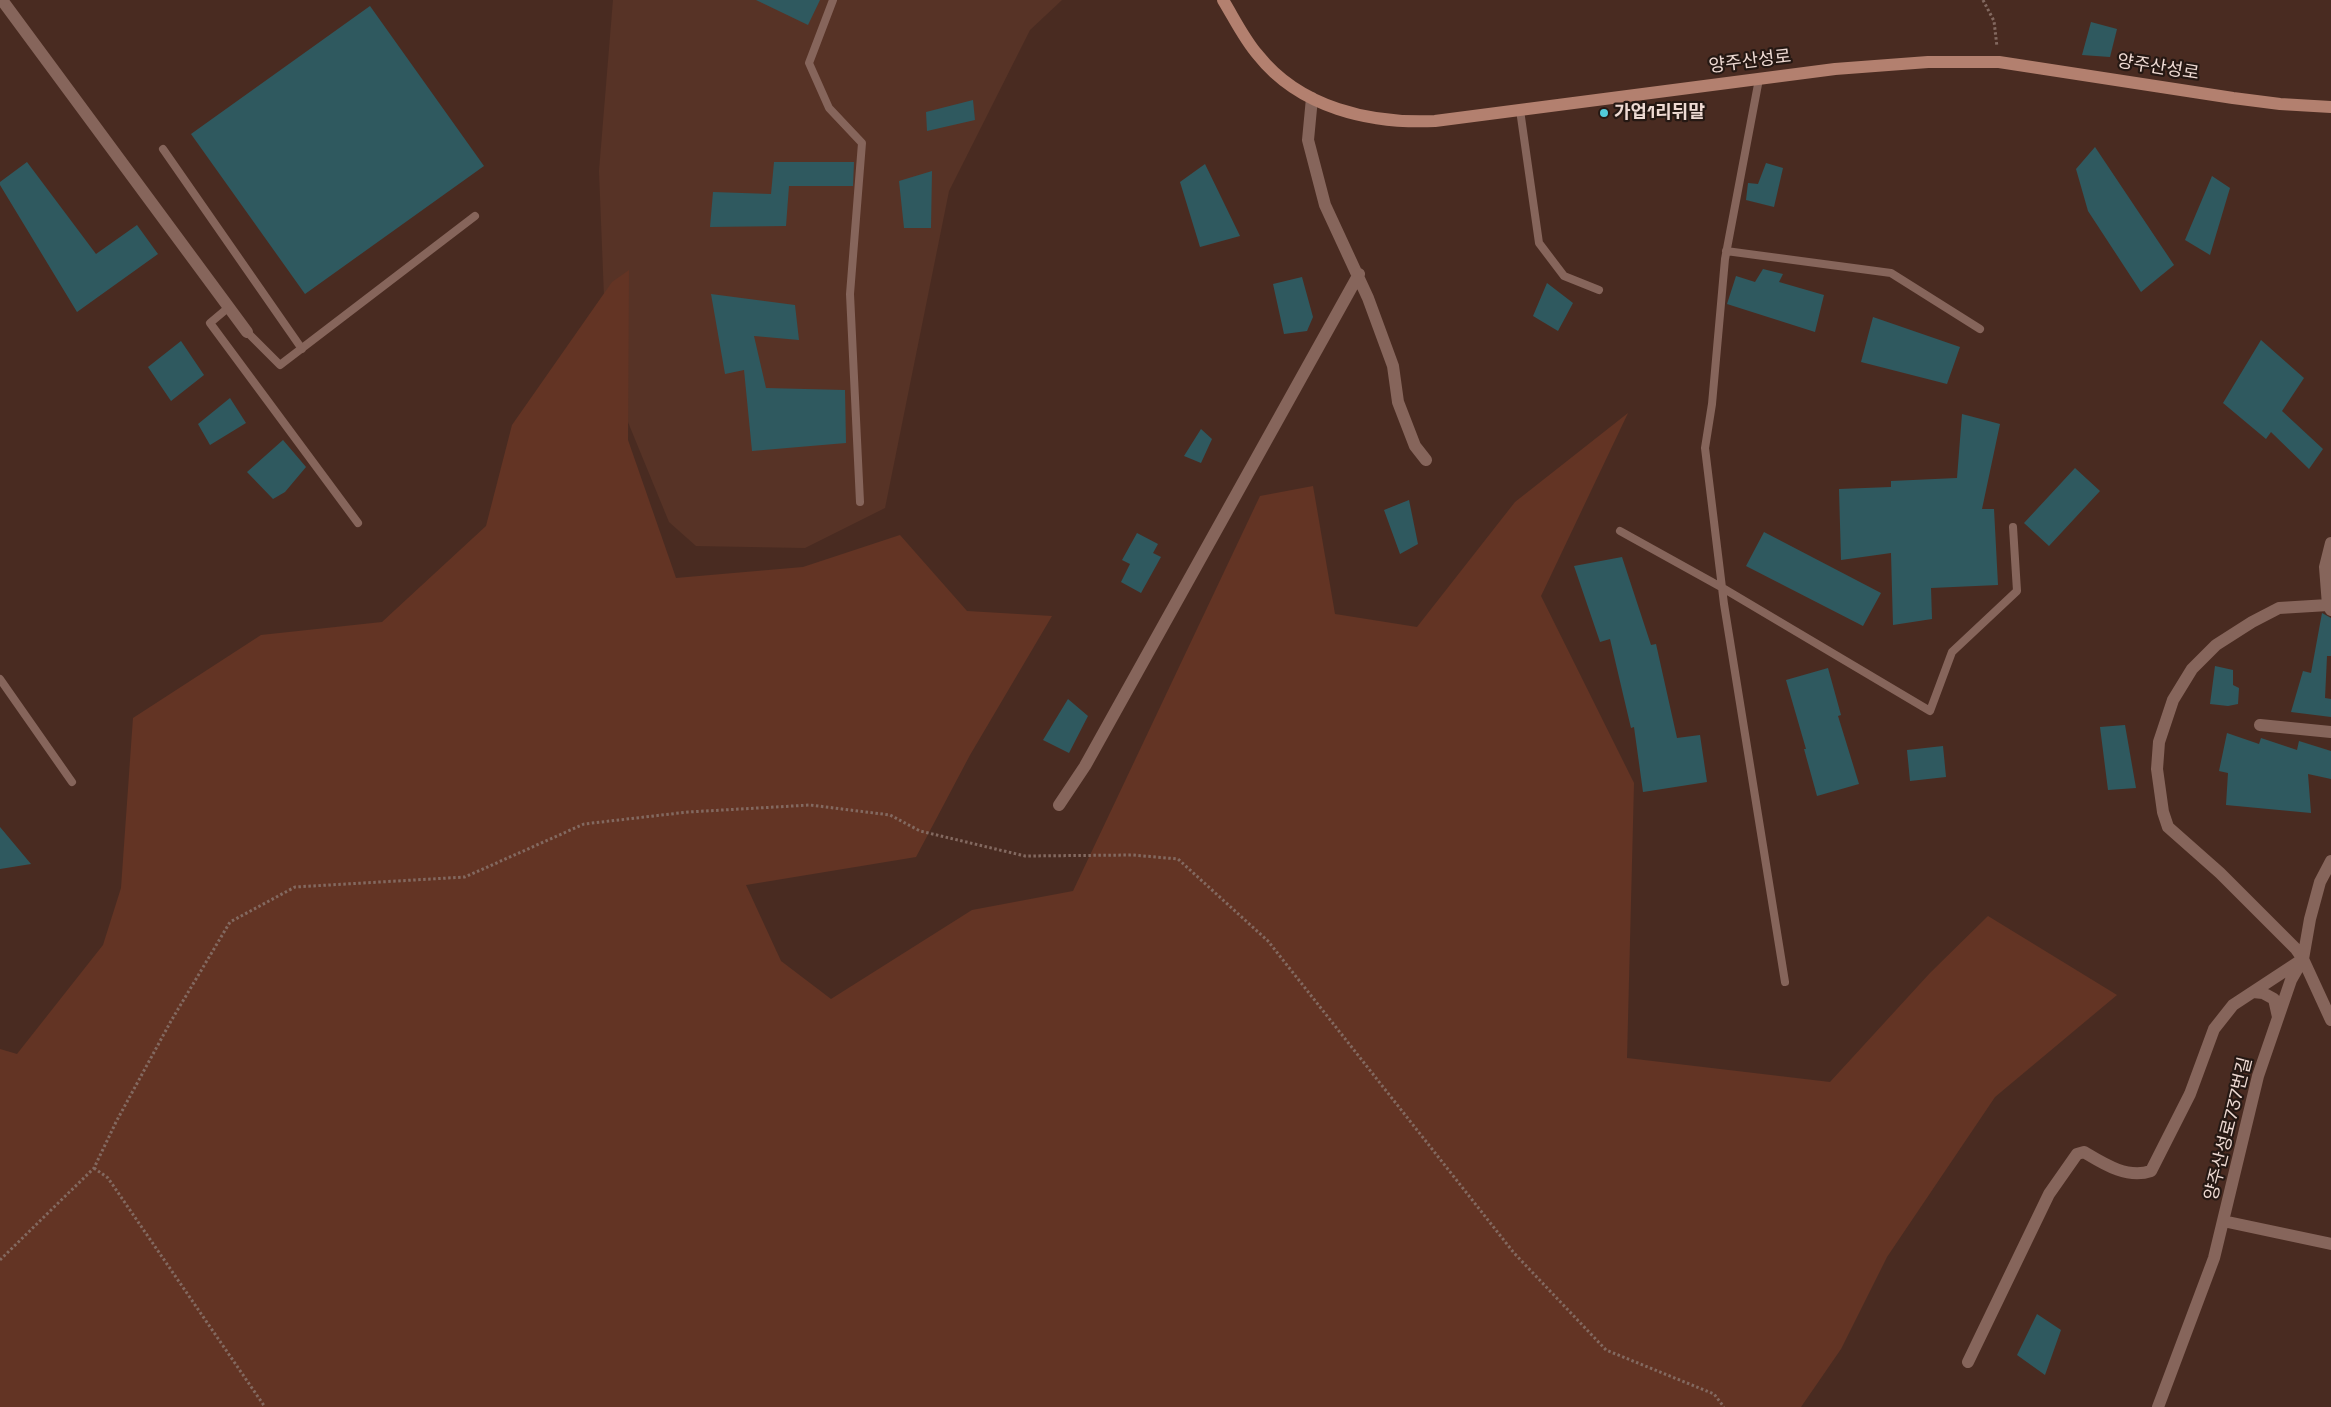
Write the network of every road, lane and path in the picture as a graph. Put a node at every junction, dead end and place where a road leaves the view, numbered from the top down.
1 (2, 0) edge
2 (833, 0) edge
3 (1223, 0) edge
4 (1983, 0) edge
5 (1998, 62) junction
6 (1759, 79) junction
7 (1312, 98) junction
8 (2331, 107) edge
9 (1520, 110) junction
10 (163, 149) dead end
11 (475, 216) dead end
12 (1726, 251) junction
13 (1359, 274) junction
14 (1599, 290) dead end
15 (229, 307) junction
16 (1980, 329) dead end
17 (247, 332) joint
18 (302, 349) junction
19 (1426, 460) dead end
20 (860, 502) dead end
21 (358, 524) dead end
22 (2012, 527) dead end
23 (1620, 531) dead end
24 (2331, 543) edge
25 (1722, 587) junction
26 (2329, 607) edge
27 (0, 679) edge
28 (2260, 725) dead end
29 (2331, 732) edge
30 (72, 782) dead end
31 (1059, 805) dead end
32 (2331, 861) edge
33 (2303, 959) junction
34 (1784, 982) dead end
35 (2253, 992) junction
36 (2278, 1017) junction
37 (2331, 1020) edge
38 (94, 1168) junction
39 (2223, 1221) junction
40 (2331, 1244) edge
41 (0, 1260) edge
42 (1968, 1362) dead end
43 (265, 1407) edge
44 (1724, 1407) edge
45 (2158, 1407) edge

1 - 15 street
2 - 20 lane
3 - 7 street, 양주산성로
4 - 5 path
5 - 6 street, 양주산성로
5 - 8 street, 양주산성로
6 - 9 street, 양주산성로
6 - 12 lane
7 - 9 street, 양주산성로
7 - 13 street
9 - 14 lane
10 - 18 lane
11 - 18 lane
12 - 16 lane
12 - 25 lane
13 - 19 street
13 - 31 street
15 - 17 street
15 - 21 lane
17 - 18 lane
22 - 25 lane
23 - 25 lane
24 - 26 street
25 - 34 lane
26 - 33 street
27 - 30 lane
28 - 29 street
32 - 33 street, 양주산성로737번길
33 - 35 street
33 - 36 street, 양주산성로737번길
33 - 37 street
35 - 36 street
35 - 42 street
36 - 39 street, 양주산성로737번길
38 - 41 path
38 - 43 path
38 - 44 path
39 - 40 street
39 - 45 street, 양주산성로737번길

